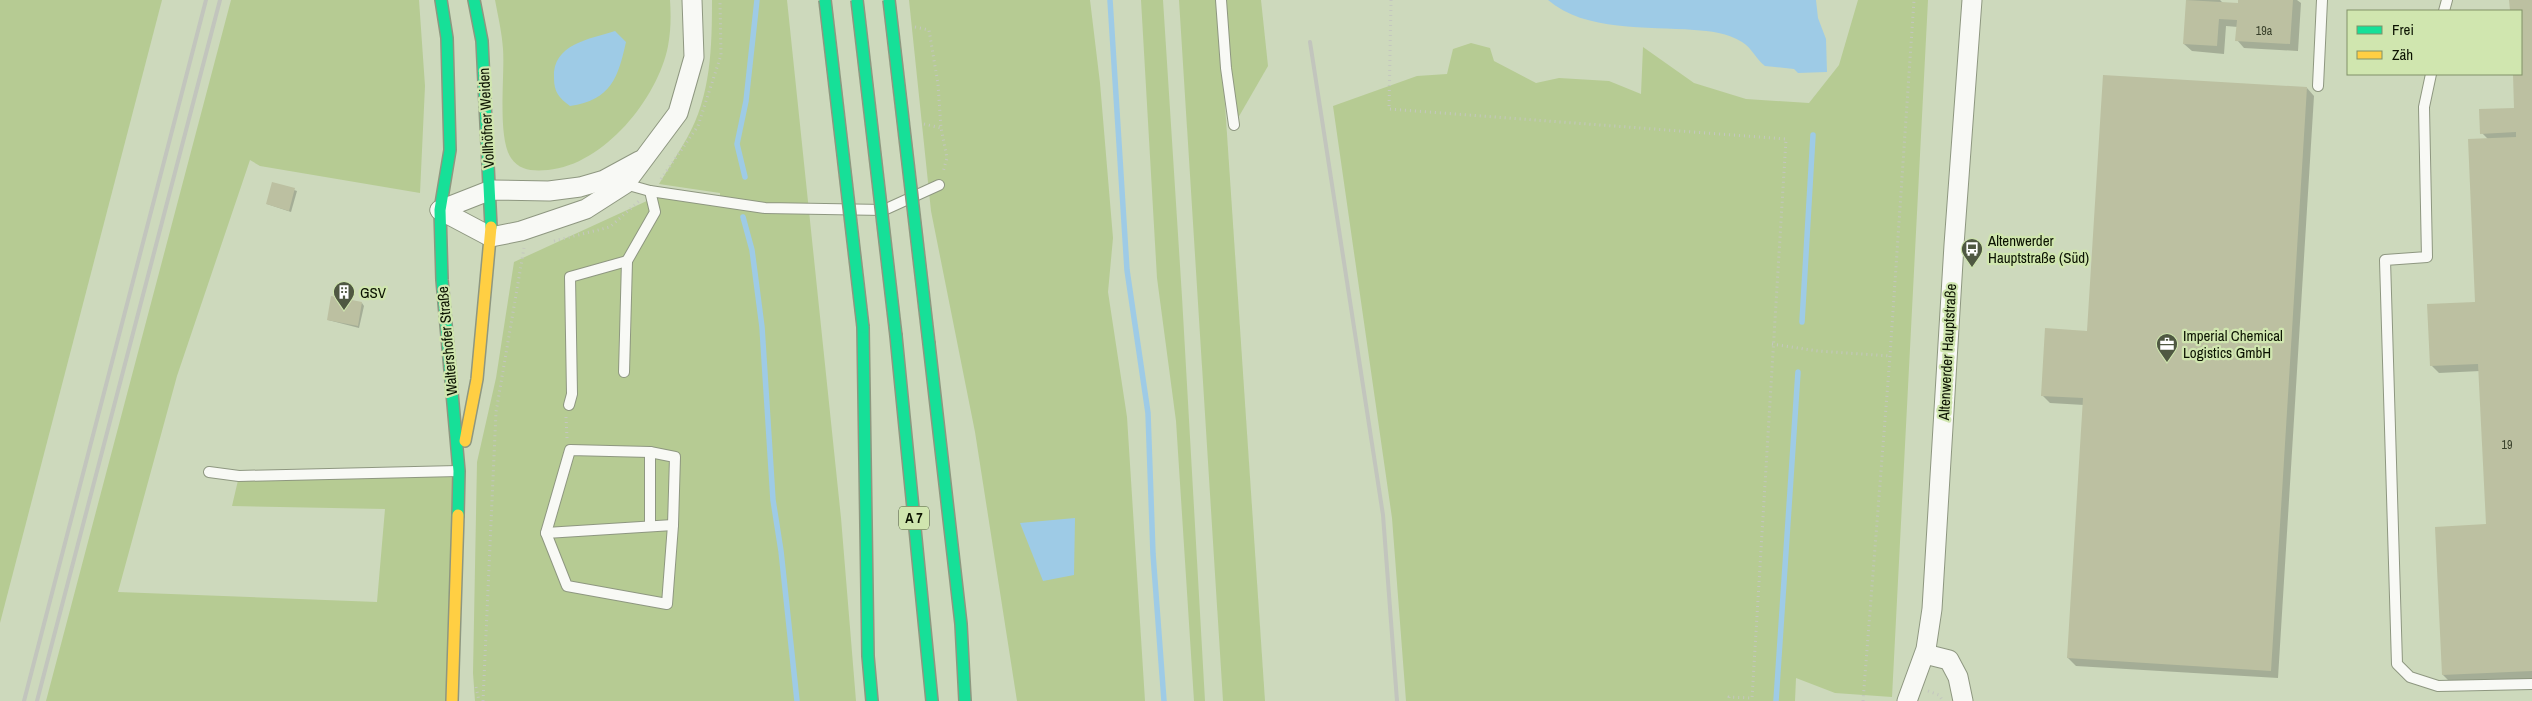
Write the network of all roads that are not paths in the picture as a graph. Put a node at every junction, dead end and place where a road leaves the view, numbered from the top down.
1 (441, 0) edge
2 (474, 0) edge
3 (692, 0) edge
4 (825, 0) edge
5 (857, 0) edge
6 (889, 0) edge
7 (1221, 0) edge
8 (1972, 0) edge
9 (2322, 0) edge
10 (2431, 75) edge
11 (2318, 86) dead end
12 (1234, 125) dead end
13 (645, 158) junction
14 (625, 184) junction
15 (939, 185) dead end
16 (491, 190) junction
17 (650, 192) junction
18 (440, 210) junction
19 (491, 237) junction
20 (627, 261) junction
21 (624, 372) dead end
22 (569, 405) road end
23 (650, 452) junction
24 (460, 471) junction
25 (209, 472) dead end
26 (673, 525) junction
27 (650, 526) junction
28 (546, 533) junction
29 (1925, 654) junction
30 (2532, 684) edge
31 (452, 701) edge
32 (872, 701) edge
33 (932, 701) edge
34 (965, 701) edge
35 (1907, 701) edge
36 (1963, 701) edge

1 - 18 main road
2 - 16 main road, Vollhöfner Weiden
3 - 13 street
4 - 32 main road, bridge
5 - 33 main road, A 7, bridge
6 - 34 main road, A 7, bridge
7 - 12 lane
8 - 29 street, Altenwerder Hauptstraße
9 - 11 lane
10 - 30 lane
13 - 14 street
13 - 16 street
14 - 17 lane
14 - 19 street
15 - 17 lane
16 - 18 street
16 - 19 main road, Vollhöfner Weiden
17 - 20 lane
18 - 19 street
18 - 24 main road, Waltershofer Straße
19 - 24 main road, Waltershofer Straße
20 - 21 lane
20 - 22 lane
23 - 26 lane
23 - 27 lane
23 - 28 lane
24 - 25 lane
24 - 31 main road, Waltershofer Straße
26 - 27 lane
26 - 28 lane
27 - 28 lane
29 - 35 street, Altenwerder Hauptstraße
29 - 36 street

